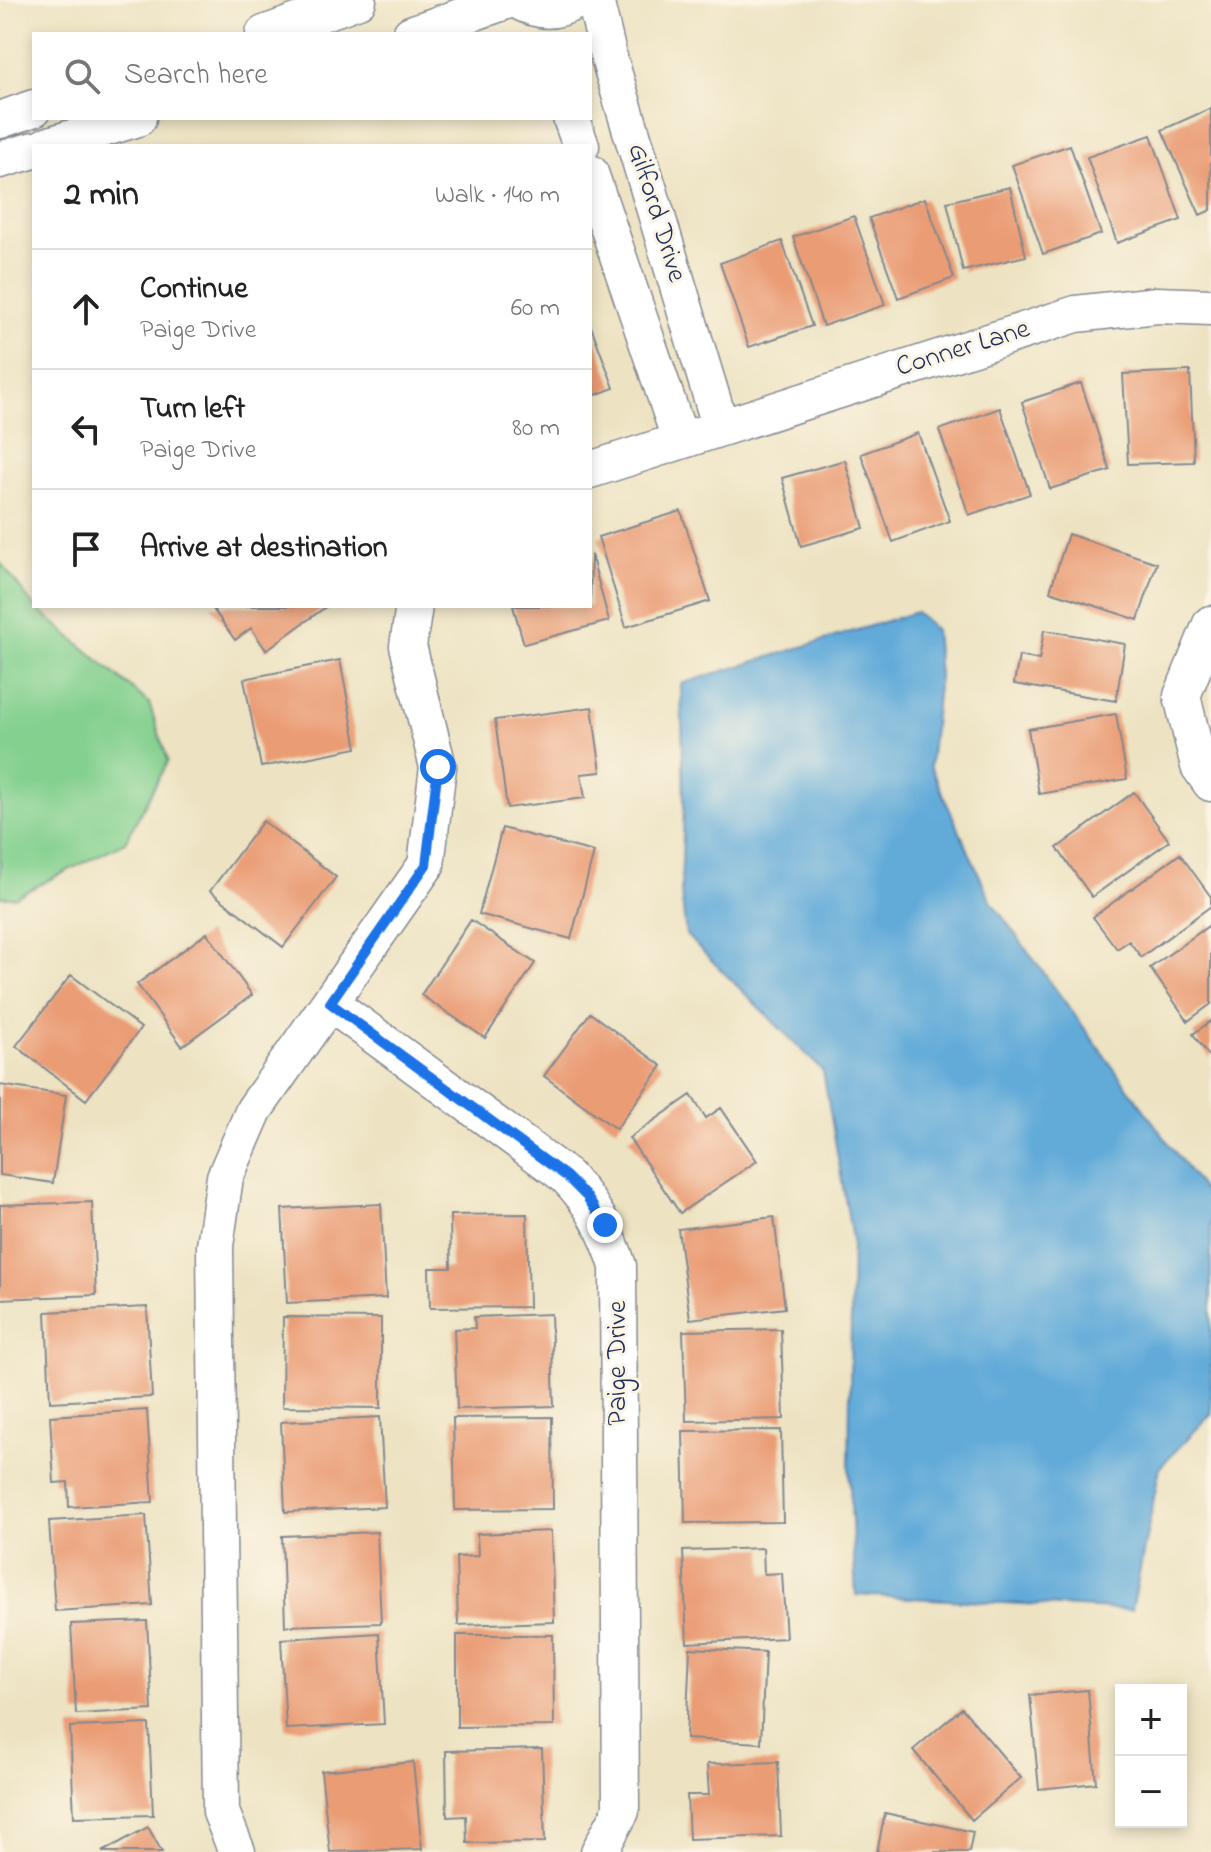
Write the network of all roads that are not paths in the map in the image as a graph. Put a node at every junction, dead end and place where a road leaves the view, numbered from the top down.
1 (358, 0) edge
2 (578, 0) edge
3 (595, 0) edge
4 (526, 11) edge
5 (270, 32) edge
6 (421, 32) edge
7 (32, 109) edge
8 (0, 120) edge
9 (131, 120) edge
10 (572, 120) edge
11 (53, 144) edge
12 (580, 144) edge
13 (32, 151) edge
14 (0, 160) edge
15 (592, 179) edge
16 (1211, 307) edge
17 (720, 425) junction
18 (680, 439) junction
19 (592, 469) edge
20 (414, 608) edge
21 (1211, 624) edge
22 (1211, 783) edge
23 (330, 1003) junction
24 (237, 1852) edge
25 (599, 1852) edge

1 - 5 street
2 - 4 street
3 - 17 street, Gilford Drive
4 - 6 street
7 - 8 street
9 - 11 street
10 - 12 street, Gilford Drive
13 - 14 street
15 - 18 street, Gilford Drive
16 - 17 street, Conner Lane
17 - 18 street
18 - 19 street
20 - 23 street
21 - 22 street
23 - 24 street
23 - 25 street, Paige Drive

